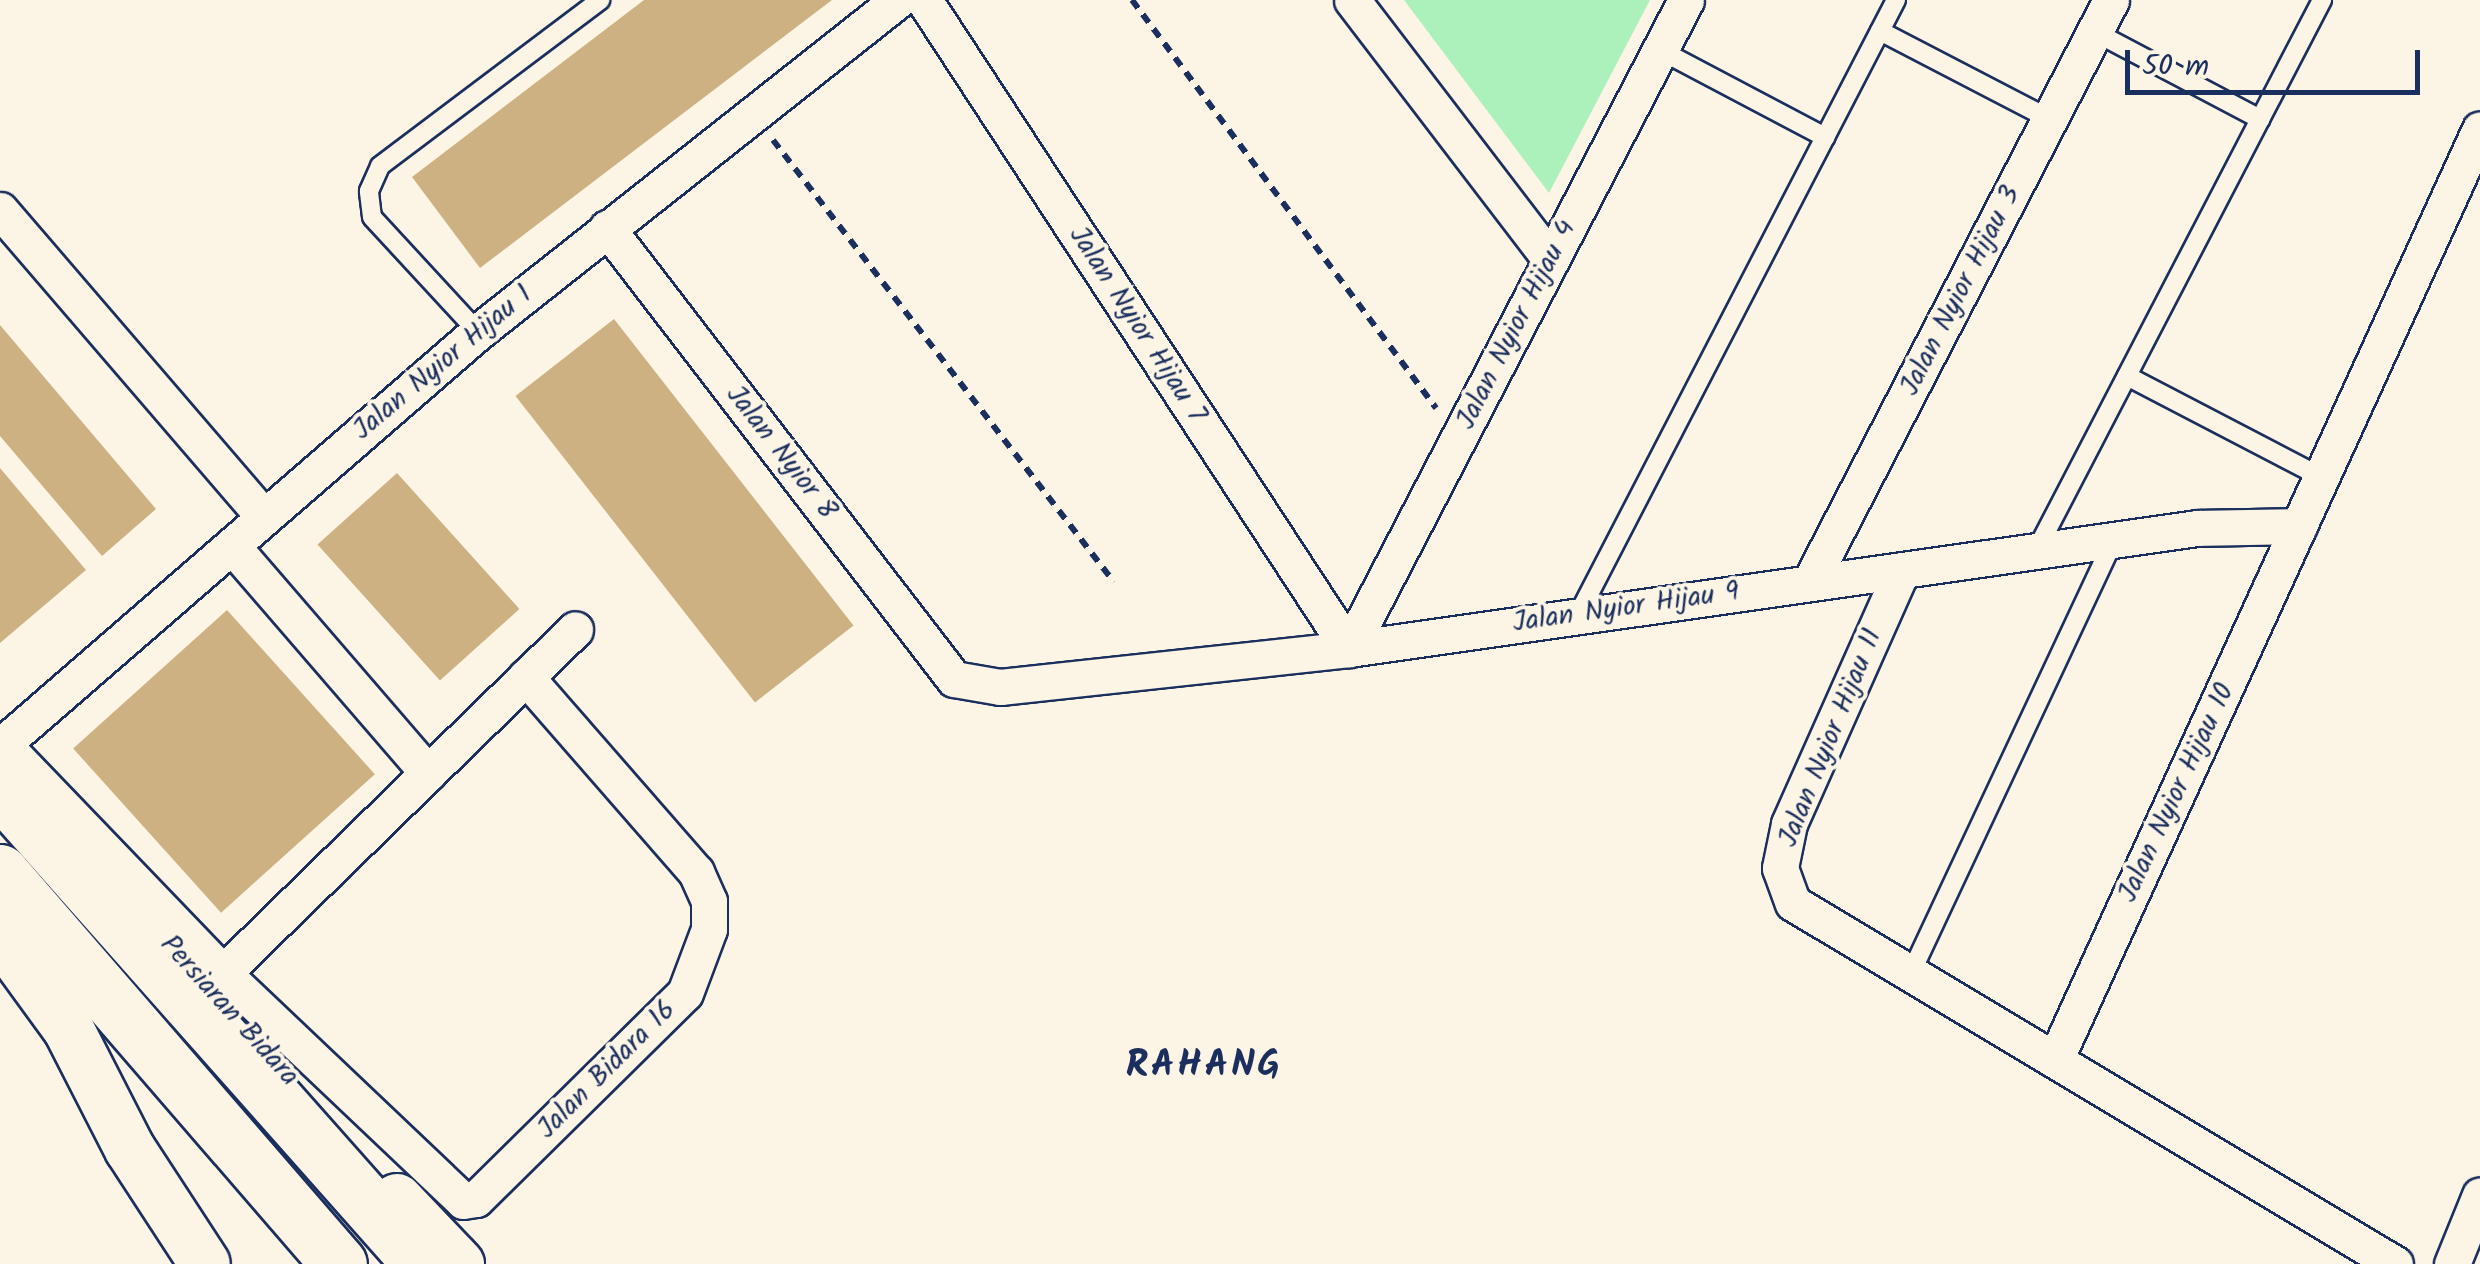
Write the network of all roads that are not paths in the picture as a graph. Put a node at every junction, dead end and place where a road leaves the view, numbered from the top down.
1 (600, 0) edge
2 (898, 0) edge
3 (924, 0) edge
4 (1352, 0) edge
5 (1686, 0) edge
6 (1896, 0) edge
7 (2111, 0) edge
8 (2322, 0) edge
9 (1880, 31) junction
10 (2095, 32) junction
11 (1660, 50) junction
12 (2260, 119) junction
13 (2050, 120) junction
14 (2480, 129) edge
15 (1825, 138) junction
16 (0, 210) edge
17 (607, 228) junction
18 (1550, 260) junction
19 (478, 332) junction
20 (2127, 376) junction
21 (2321, 477) junction
22 (264, 517) junction
23 (2298, 526) junction
24 (2114, 540) junction
25 (232, 546) junction
26 (2036, 552) junction
27 (1902, 570) junction
28 (1810, 582) junction
29 (1579, 613) junction
30 (575, 628) dead end
31 (1349, 649) junction
32 (526, 677) junction
33 (954, 679) joint
34 (1, 758) edge
35 (428, 773) junction
36 (0, 872) edge
37 (0, 935) edge
38 (222, 973) junction
39 (1910, 974) junction
40 (2054, 1060) junction
41 (2480, 1195) edge
42 (205, 1264) edge
43 (339, 1264) edge
44 (421, 1264) edge
45 (459, 1264) edge
46 (2396, 1264) edge
47 (2452, 1264) edge

1 - 19 lane
2 - 17 street, Jalan Nyior Hijau 1
3 - 31 street, Jalan Nyior Hijau 7
4 - 18 street
5 - 11 street, Jalan Nyior Hijau 4
6 - 9 lane
7 - 10 street, Jalan Nyior Hijau 3
8 - 12 lane
9 - 13 lane
9 - 15 lane
10 - 12 lane
10 - 13 street, Jalan Nyior Hijau 3
11 - 15 lane
11 - 18 street, Jalan Nyior Hijau 4
12 - 20 lane
13 - 28 street, Jalan Nyior Hijau 3
14 - 21 street, Jalan Nyior Hijau 10
15 - 29 lane
16 - 22 street
17 - 19 street, Jalan Nyior Hijau 1
17 - 33 street, Jalan Nyior 8
18 - 31 street, Jalan Nyior Hijau 4
19 - 22 street, Jalan Nyior Hijau 1
20 - 21 lane
20 - 26 lane
21 - 23 street, Jalan Nyior Hijau 10
22 - 25 street, Jalan Nyior Hijau 1
23 - 24 street, Jalan Nyior Hijau 9
23 - 40 street, Jalan Nyior Hijau 10
24 - 26 street, Jalan Nyior Hijau 9
24 - 39 lane
25 - 34 street, Jalan Nyior Hijau 1
25 - 35 street
26 - 27 street, Jalan Nyior Hijau 9
27 - 28 street, Jalan Nyior Hijau 9
27 - 39 street, Jalan Nyior Hijau 11
28 - 29 street, Jalan Nyior Hijau 9
29 - 31 street, Jalan Nyior Hijau 9
30 - 32 street
31 - 33 street, Jalan Nyior Hijau 9
32 - 35 street
32 - 38 street, Jalan Bidara 16
34 - 38 street
34 - 44 main road, Persiaran Bidara
34 - 45 main road, Persiaran Bidara
35 - 38 street
36 - 43 main road
37 - 42 main road
39 - 40 street, Jalan Nyior Hijau 11
40 - 46 street, Jalan Nyior Hijau 11
41 - 47 street

